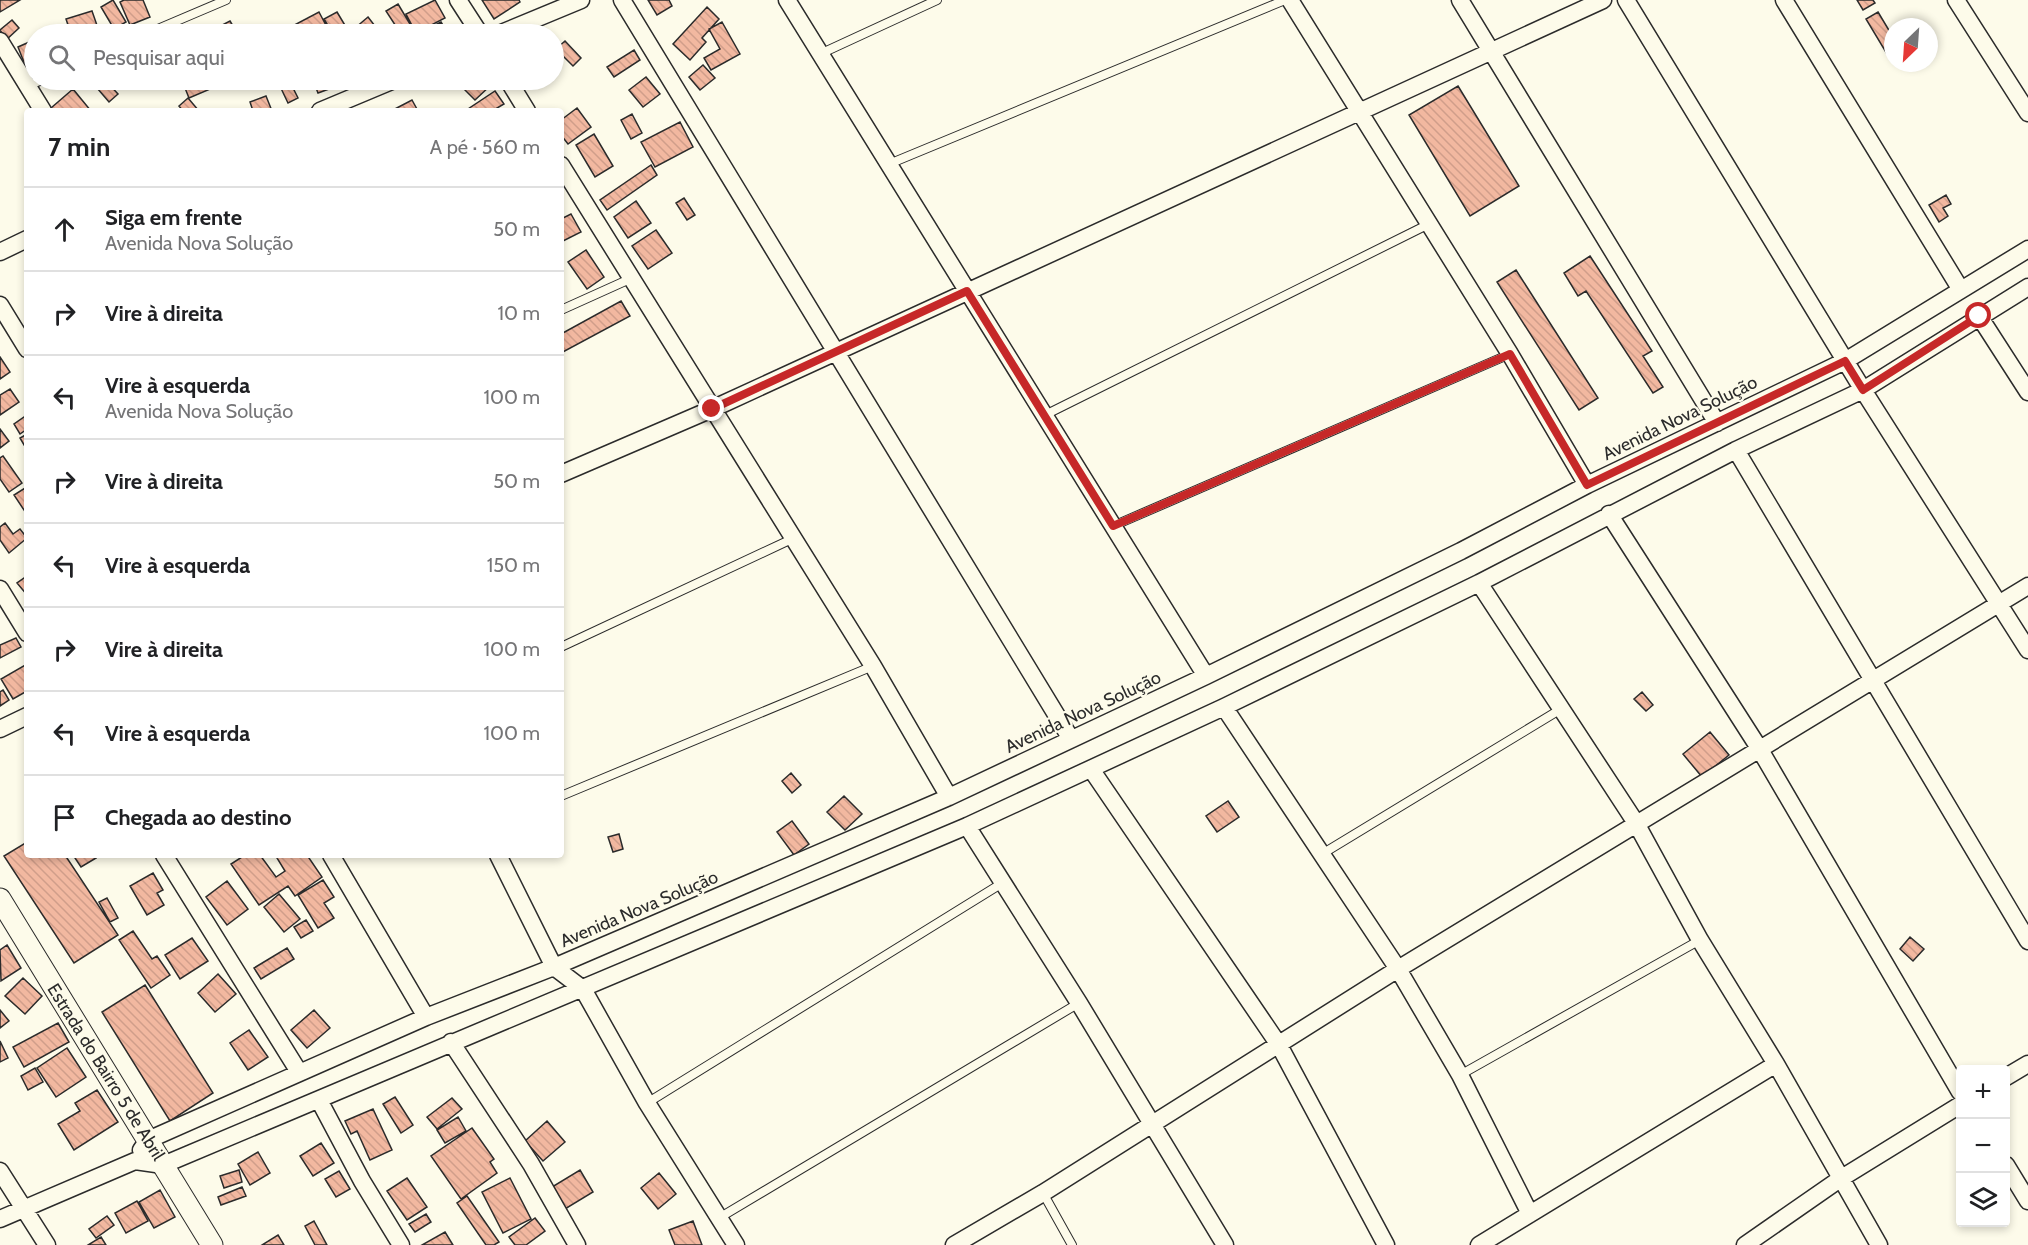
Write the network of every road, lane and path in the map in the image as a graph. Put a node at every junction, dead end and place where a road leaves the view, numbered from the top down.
1 (226, 0) edge
2 (458, 0) edge
3 (581, 0) edge
4 (622, 0) edge
5 (787, 0) edge
6 (937, 0) edge
7 (1285, 0) edge
8 (1290, 0) edge
9 (1460, 0) edge
10 (1603, 0) edge
11 (1626, 0) edge
12 (1784, 0) edge
13 (1956, 0) edge
14 (170, 24) edge
15 (474, 24) edge
16 (524, 24) edge
17 (0, 41) edge
18 (1493, 52) junction
19 (820, 54) junction
20 (24, 70) edge
21 (37, 90) edge
22 (370, 90) edge
23 (514, 90) edge
24 (42, 108) edge
25 (327, 108) edge
26 (525, 108) edge
27 (1358, 110) junction
28 (2028, 113) edge
29 (889, 164) junction
30 (564, 170) edge
31 (1429, 224) junction
32 (24, 240) edge
33 (2028, 249) edge
34 (0, 252) edge
35 (632, 278) junction
36 (2028, 287) edge
37 (1961, 290) junction
38 (967, 291) junction
39 (0, 305) edge
40 (564, 309) edge
41 (1979, 316) junction
42 (24, 344) edge
43 (836, 351) junction
44 (1510, 354) junction
45 (1845, 361) junction
46 (1863, 390) junction
47 (2028, 392) edge
48 (712, 409) junction
49 (1044, 415) junction
50 (1717, 423) junction
51 (1736, 450) junction
52 (564, 473) edge
53 (1587, 485) junction
54 (1609, 514) junction
55 (1113, 526) junction
56 (794, 538) junction
57 (1479, 583) junction
58 (2028, 586) edge
59 (0, 589) edge
60 (2000, 603) junction
61 (24, 628) edge
62 (564, 646) edge
63 (2028, 650) edge
64 (873, 666) junction
65 (1206, 676) junction
66 (1873, 680) junction
67 (1224, 706) junction
68 (1561, 709) junction
69 (24, 718) edge
70 (0, 729) edge
71 (1071, 739) junction
72 (1759, 748) junction
73 (1091, 769) junction
74 (564, 795) edge
75 (949, 797) junction
76 (1636, 823) junction
77 (967, 826) junction
78 (1322, 854) junction
79 (166, 858) edge
80 (333, 858) edge
81 (500, 858) edge
82 (1004, 882) junction
83 (0, 899) edge
84 (1700, 940) junction
85 (2028, 940) edge
86 (554, 967) junction
87 (1398, 969) junction
88 (584, 988) junction
89 (1079, 1003) junction
90 (426, 1017) junction
91 (451, 1042) junction
92 (1279, 1045) junction
93 (1776, 1064) junction
94 (2028, 1064) edge
95 (299, 1072) junction
96 (1460, 1075) junction
97 (2010, 1075) edge
98 (1956, 1085) edge
99 (319, 1100) junction
100 (647, 1103) junction
101 (1956, 1107) edge
102 (1153, 1124) junction
103 (148, 1140) junction
104 (135, 1161) junction
105 (163, 1166) junction
106 (0, 1171) edge
107 (2010, 1172) edge
108 (1840, 1179) junction
109 (1043, 1193) junction
110 (2028, 1201) edge
111 (22, 1207) junction
112 (1530, 1214) junction
113 (0, 1218) edge
114 (720, 1218) junction
115 (47, 1245) edge
116 (212, 1245) edge
117 (401, 1245) edge
118 (577, 1245) edge
119 (736, 1245) edge
120 (954, 1245) edge
121 (1072, 1245) edge
122 (1225, 1245) edge
123 (1386, 1245) edge
124 (1479, 1245) edge
125 (1745, 1245) edge
126 (1879, 1245) edge

1 - 14 lane
2 - 15 street
3 - 16 street
4 - 43 street
5 - 19 street
6 - 19 lane
7 - 29 lane
8 - 27 street
9 - 18 street
10 - 18 street
11 - 45 street
12 - 37 street
13 - 28 street
17 - 20 street
18 - 27 street
18 - 50 street
19 - 29 street
21 - 24 street
22 - 25 street
23 - 26 street
27 - 31 street
27 - 38 street
29 - 38 street
30 - 35 street
31 - 44 street
31 - 49 lane
32 - 34 street
33 - 37 street, Avenida Nova Solução
35 - 40 lane
35 - 48 street
36 - 41 street
37 - 45 street, Avenida Nova Solução
38 - 43 street
38 - 49 street
39 - 42 street
41 - 46 street
41 - 47 street
43 - 48 street
43 - 71 street
44 - 53 street
44 - 55 lane
45 - 46 street
45 - 50 street, Avenida Nova Solução
46 - 51 street
46 - 60 street
48 - 52 street
48 - 56 street
49 - 55 street
50 - 53 street, Avenida Nova Solução
51 - 54 street
51 - 66 street
53 - 65 street, Avenida Nova Solução
54 - 57 street
54 - 72 street
55 - 65 street
56 - 62 lane
56 - 64 street
57 - 67 street
57 - 68 street
58 - 60 street
59 - 61 street
60 - 63 street
60 - 66 street
64 - 74 lane
64 - 75 street
65 - 71 street, Avenida Nova Solução
66 - 72 street
66 - 85 street
67 - 73 street
67 - 78 street
68 - 76 street
68 - 78 lane
69 - 70 street
71 - 75 street, Avenida Nova Solução
72 - 76 street
72 - 98 street
73 - 77 street
73 - 92 street
75 - 86 street, Avenida Nova Solução
76 - 84 street
76 - 87 street
77 - 82 street
77 - 88 street
78 - 87 street
79 - 95 street
80 - 90 street
81 - 86 street
82 - 89 street
82 - 100 lane
83 - 103 street, Estrada do Bairro 5 de Abril
84 - 93 street
84 - 96 lane
86 - 88 street
86 - 90 street, Avenida Nova Solução
87 - 92 street
87 - 96 street
88 - 91 street
88 - 100 street
89 - 102 street
89 - 114 lane
90 - 95 street, Avenida Nova Solução
91 - 99 street
91 - 118 street
92 - 102 street
92 - 123 street
93 - 108 street
93 - 112 street
94 - 97 street
95 - 103 street, Avenida Nova Solução
96 - 112 street
99 - 105 street
99 - 117 street
100 - 114 street
101 - 108 street
102 - 109 street
102 - 122 street
103 - 104 street
103 - 105 street, Estrada do Bairro 5 de Abril
104 - 105 street
104 - 111 street
105 - 116 street, Estrada do Bairro 5 de Abril
106 - 111 street
107 - 110 street
108 - 125 street
108 - 126 street
109 - 120 street
109 - 121 lane
111 - 113 street
111 - 115 street
112 - 124 street
114 - 119 street

